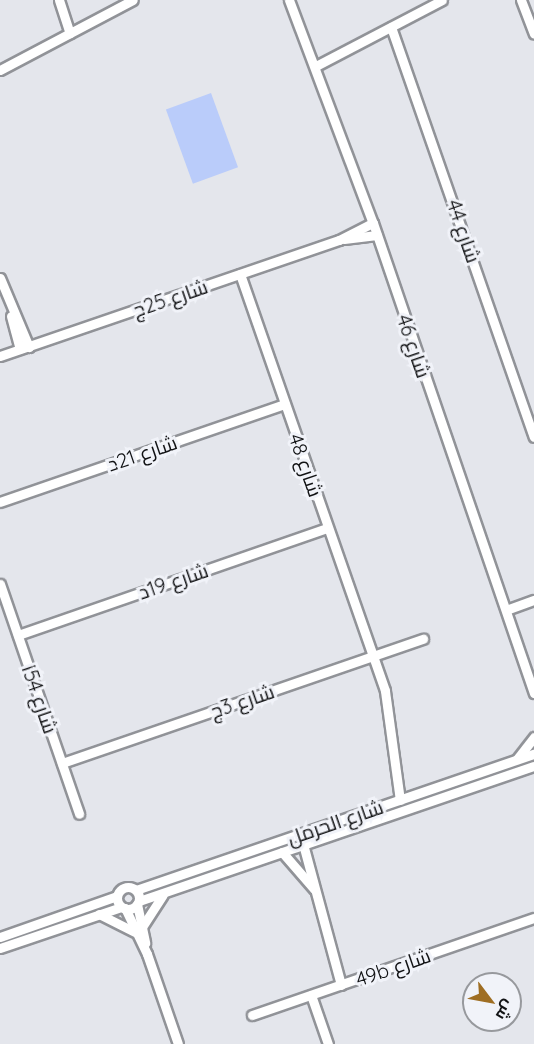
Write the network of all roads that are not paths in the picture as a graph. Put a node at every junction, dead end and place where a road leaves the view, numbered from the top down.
1 (58, 0) edge
2 (133, 0) edge
3 (289, 0) edge
4 (442, 0) edge
5 (521, 0) edge
6 (391, 27) junction
7 (70, 33) junction
8 (534, 34) edge
9 (316, 66) junction
10 (0, 70) edge
11 (373, 223) junction
12 (377, 235) junction
13 (339, 240) junction
14 (240, 274) junction
15 (0, 278) edge
16 (24, 348) junction
17 (0, 356) edge
18 (285, 404) junction
19 (534, 437) edge
20 (0, 502) edge
21 (327, 528) junction
22 (0, 584) edge
23 (534, 600) edge
24 (506, 610) junction
25 (18, 635) junction
26 (423, 639) dead end
27 (371, 656) junction
28 (534, 693) edge
29 (534, 737) edge
30 (534, 754) edge
31 (514, 761) junction
32 (62, 763) junction
33 (534, 766) edge
34 (400, 800) junction
35 (79, 814) dead end
36 (303, 844) junction
37 (282, 852) junction
38 (136, 890) junction
39 (168, 891) junction
40 (316, 891) junction
41 (117, 896) junction
42 (138, 902) junction
43 (123, 907) junction
44 (99, 914) junction
45 (534, 918) edge
46 (139, 930) junction
47 (0, 937) edge
48 (0, 948) edge
49 (341, 985) junction
50 (312, 995) junction
51 (252, 1015) dead end
52 (176, 1043) edge
53 (328, 1044) edge

1 - 7 street
2 - 7 street
3 - 9 street, شارع 46
4 - 6 street
5 - 8 street
6 - 9 street
6 - 19 street, شارع 44
7 - 10 street
9 - 11 street, شارع 46
11 - 12 street, شارع 46
11 - 13 street, شارع 25ج
12 - 13 street, شارع 25ج
12 - 24 street, شارع 46
13 - 14 street, شارع 25ج
14 - 16 street, شارع 25ج
14 - 18 street, شارع 48
15 - 16 street
16 - 17 street, شارع 25ج
18 - 20 street, شارع 21د
18 - 21 street, شارع 48
21 - 25 street, شارع 19د
21 - 27 street, شارع 48
22 - 25 street, شارع 54ا
23 - 24 street
24 - 28 street, شارع 46
25 - 32 street, شارع 54ا
26 - 27 street, شارع 3ج
27 - 32 street, شارع 3ج
27 - 34 street, شارع 48
29 - 31 street
30 - 31 street, شارع الحرمل
31 - 34 street, شارع الحرمل
32 - 35 street, شارع 54ا
33 - 36 street, شارع الحرمل
34 - 38 street, شارع الحرمل
36 - 37 street, شارع الحرمل
36 - 40 street
37 - 39 street, شارع الحرمل
37 - 40 street
38 - 41 street, شارع الحرمل
38 - 42 street
39 - 42 street, شارع الحرمل
39 - 46 street
40 - 49 street
41 - 43 street
41 - 47 street
42 - 43 street, شارع الحرمل
42 - 46 street
43 - 44 street
43 - 46 street
44 - 46 street
44 - 48 street
45 - 49 street, 49b شارع
46 - 52 street
49 - 50 street, 49b شارع
50 - 51 street, 49b شارع
50 - 53 street

